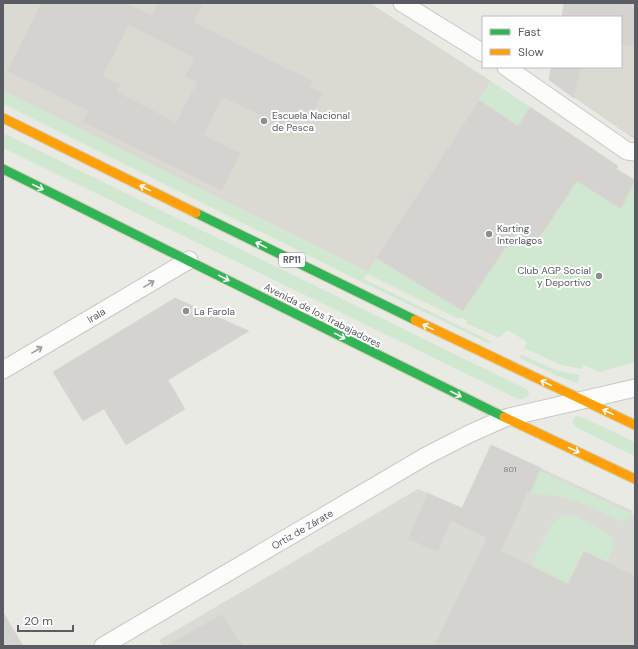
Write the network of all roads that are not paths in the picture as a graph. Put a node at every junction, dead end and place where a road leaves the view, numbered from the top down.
1 (402, 3) edge
2 (482, 52) edge
3 (507, 68) edge
4 (3, 118) edge
5 (635, 152) edge
6 (3, 170) edge
7 (189, 260) junction
8 (3, 370) edge
9 (635, 388) edge
10 (581, 400) junction
11 (505, 418) junction
12 (635, 425) edge
13 (635, 478) edge
14 (103, 646) edge

1 - 2 street
3 - 5 street
10 -> 4 main road, RP11
6 -> 7 main road, Avenida de los Trabajadores
8 -> 7 street, Irala
7 -> 11 main road, Avenida de los Trabajadores
9 - 10 street, Ortiz de Zárate
10 - 11 street, Ortiz de Zárate
12 -> 10 main road, RP11
11 -> 13 main road, Avenida de los Trabajadores
11 - 14 street, Ortiz de Zárate

